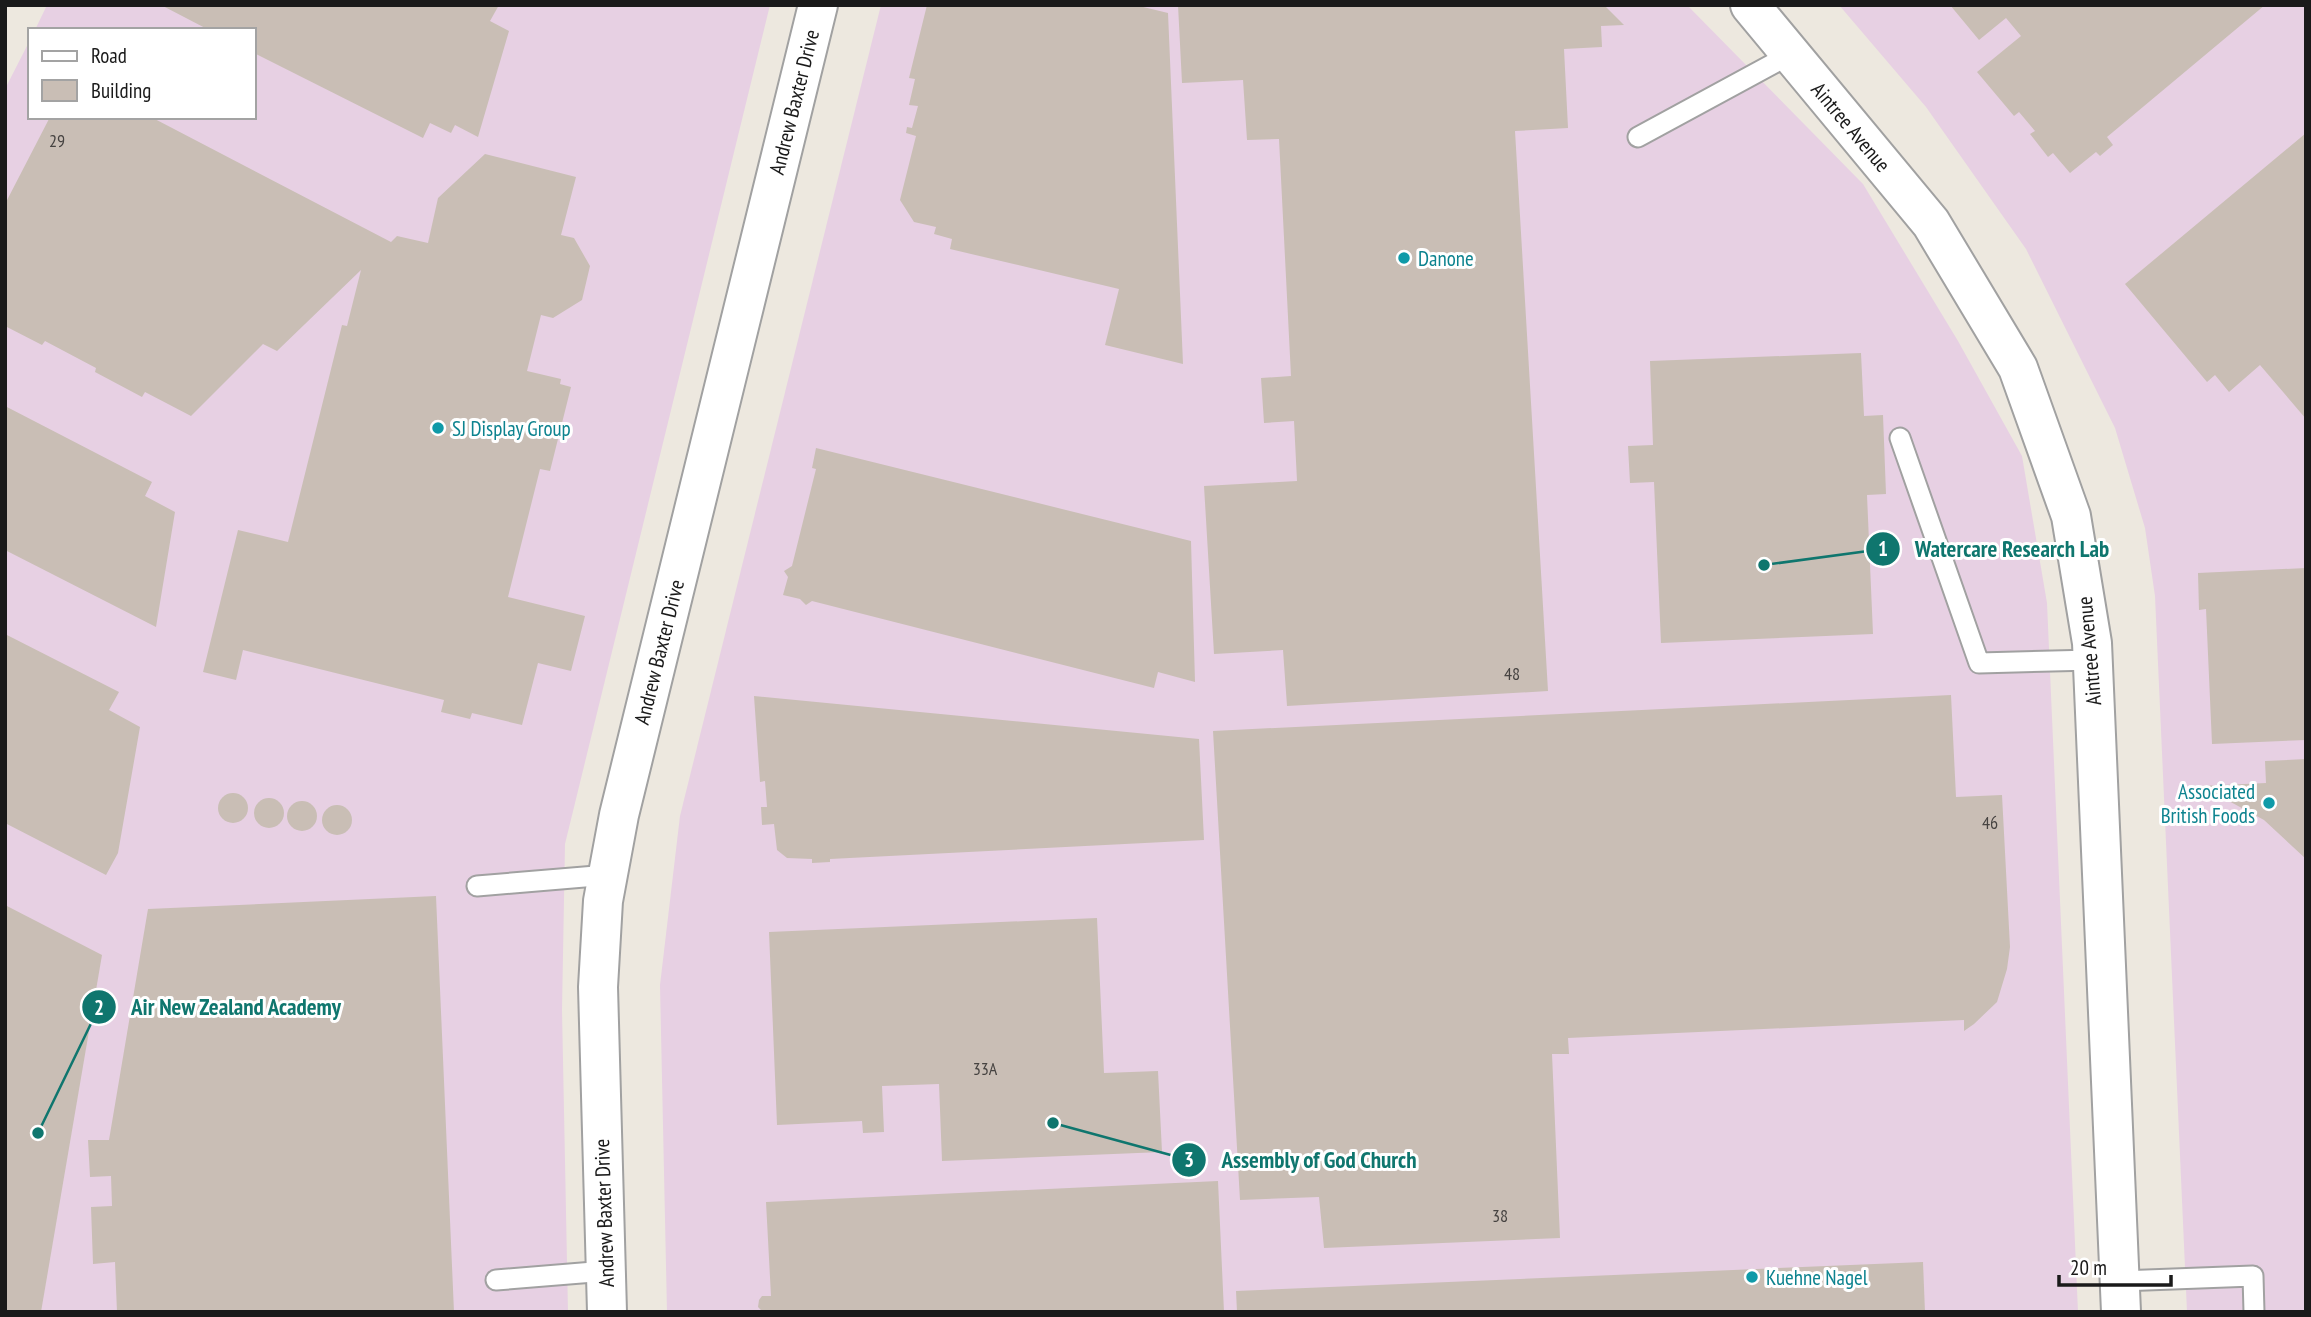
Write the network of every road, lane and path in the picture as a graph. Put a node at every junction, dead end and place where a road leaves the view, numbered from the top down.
1 (818, 5) edge
2 (1750, 5) edge
3 (1791, 54) junction
4 (1638, 137) dead end
5 (1900, 438) dead end
6 (2093, 660) junction
7 (608, 875) junction
8 (477, 886) dead end
9 (606, 1271) junction
10 (496, 1280) dead end
11 (2121, 1296) edge
12 (607, 1312) edge
13 (2254, 1312) edge

1 - 7 street, Andrew Baxter Drive
2 - 3 street, Aintree Avenue
3 - 4 lane
3 - 6 street, Aintree Avenue
5 - 6 lane
6 - 11 street, Aintree Avenue
7 - 8 lane
7 - 9 street, Andrew Baxter Drive
9 - 10 lane
9 - 12 street, Andrew Baxter Drive
11 - 13 lane

